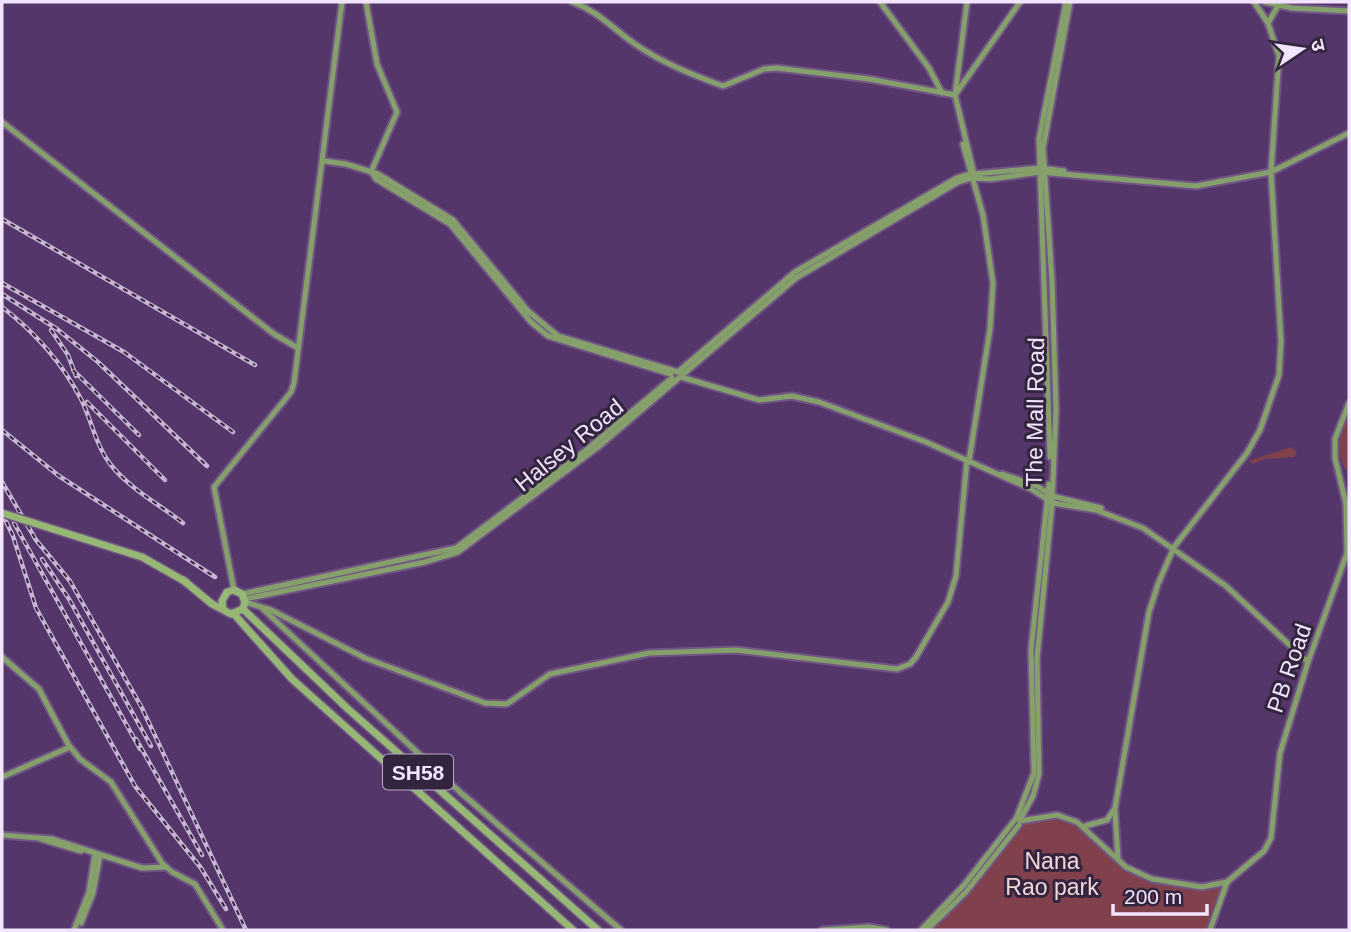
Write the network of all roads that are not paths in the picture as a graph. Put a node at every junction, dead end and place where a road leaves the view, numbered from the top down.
1 (342, 2) edge
2 (366, 2) edge
3 (572, 2) edge
4 (880, 2) edge
5 (967, 2) edge
6 (1020, 2) edge
7 (1068, 2) edge
8 (1254, 2) edge
9 (1265, 2) edge
10 (1278, 6) junction
11 (1349, 12) edge
12 (1268, 23) junction
13 (942, 93) junction
14 (955, 95) junction
15 (2, 122) edge
16 (1349, 133) edge
17 (324, 161) junction
18 (1043, 170) junction
19 (1271, 172) junction
20 (372, 173) junction
21 (972, 176) junction
22 (298, 348) junction
23 (677, 375) junction
24 (1349, 402) edge
25 (968, 460) junction
26 (1050, 498) junction
27 (1069, 506) junction
28 (1051, 512) junction
29 (2, 513) edge
30 (1175, 546) junction
31 (183, 580) junction
32 (234, 590) junction
33 (244, 601) junction
34 (223, 604) junction
35 (261, 606) junction
36 (234, 614) junction
37 (2, 659) edge
38 (1308, 662) junction
39 (69, 747) junction
40 (2, 777) edge
41 (1028, 806) junction
42 (1115, 808) junction
43 (1038, 817) junction
44 (1017, 821) junction
45 (1085, 826) junction
46 (2, 835) edge
47 (97, 854) junction
48 (1118, 859) junction
49 (166, 868) junction
50 (1227, 882) junction
51 (1215, 886) junction
52 (1223, 897) junction
53 (934, 927) edge
54 (76, 930) edge
55 (223, 930) edge
56 (573, 930) edge
57 (598, 930) edge
58 (621, 930) edge
59 (822, 930) edge
60 (887, 930) edge
61 (920, 930) edge
62 (927, 930) edge
63 (1210, 930) edge

1 - 17 street
2 - 20 street
3 - 13 street
4 - 13 street
5 - 14 street
6 - 14 street
7 - 18 street, The Mall Road
8 - 12 street
9 - 10 street
10 - 11 street
10 - 12 street
12 - 19 street
13 - 14 street
14 - 21 street
15 - 22 street
16 - 19 street
17 - 20 street
17 - 22 street
18 - 19 street
18 - 21 street
18 - 26 street, The Mall Road
19 - 30 street
20 - 23 street
21 - 23 street
21 - 25 street
22 - 32 street
23 - 25 street
23 - 33 street
24 - 38 street, PB Road
25 - 26 street
25 - 35 street
26 - 27 street
26 - 28 street, The Mall Road
26 - 30 street
26 - 44 street, The Mall Road
27 - 28 street
27 - 30 street
28 - 41 street, The Mall Road
29 - 31 main road, SH58, bridge
30 - 38 street
30 - 42 street
31 - 34 main road, SH58
31 - 34 main road, SH58
32 - 33 main road, SH58
32 - 34 main road
33 - 35 street
33 - 36 main road
33 - 57 main road, SH58
34 - 36 main road, SH58
35 - 58 street
36 - 56 main road, SH58
37 - 39 street
38 - 50 street, PB Road
39 - 40 street
39 - 49 street
41 - 43 street
41 - 44 street, The Mall Road
42 - 45 street
42 - 48 street
43 - 44 street
43 - 45 street
44 - 53 street, The Mall Road
44 - 61 street, The Mall Road
45 - 48 street
46 - 47 street
47 - 49 street
47 - 54 street
48 - 51 street
49 - 55 street
50 - 51 street
50 - 52 street
51 - 52 street
52 - 63 street
53 - 62 street, The Mall Road
59 - 60 street

